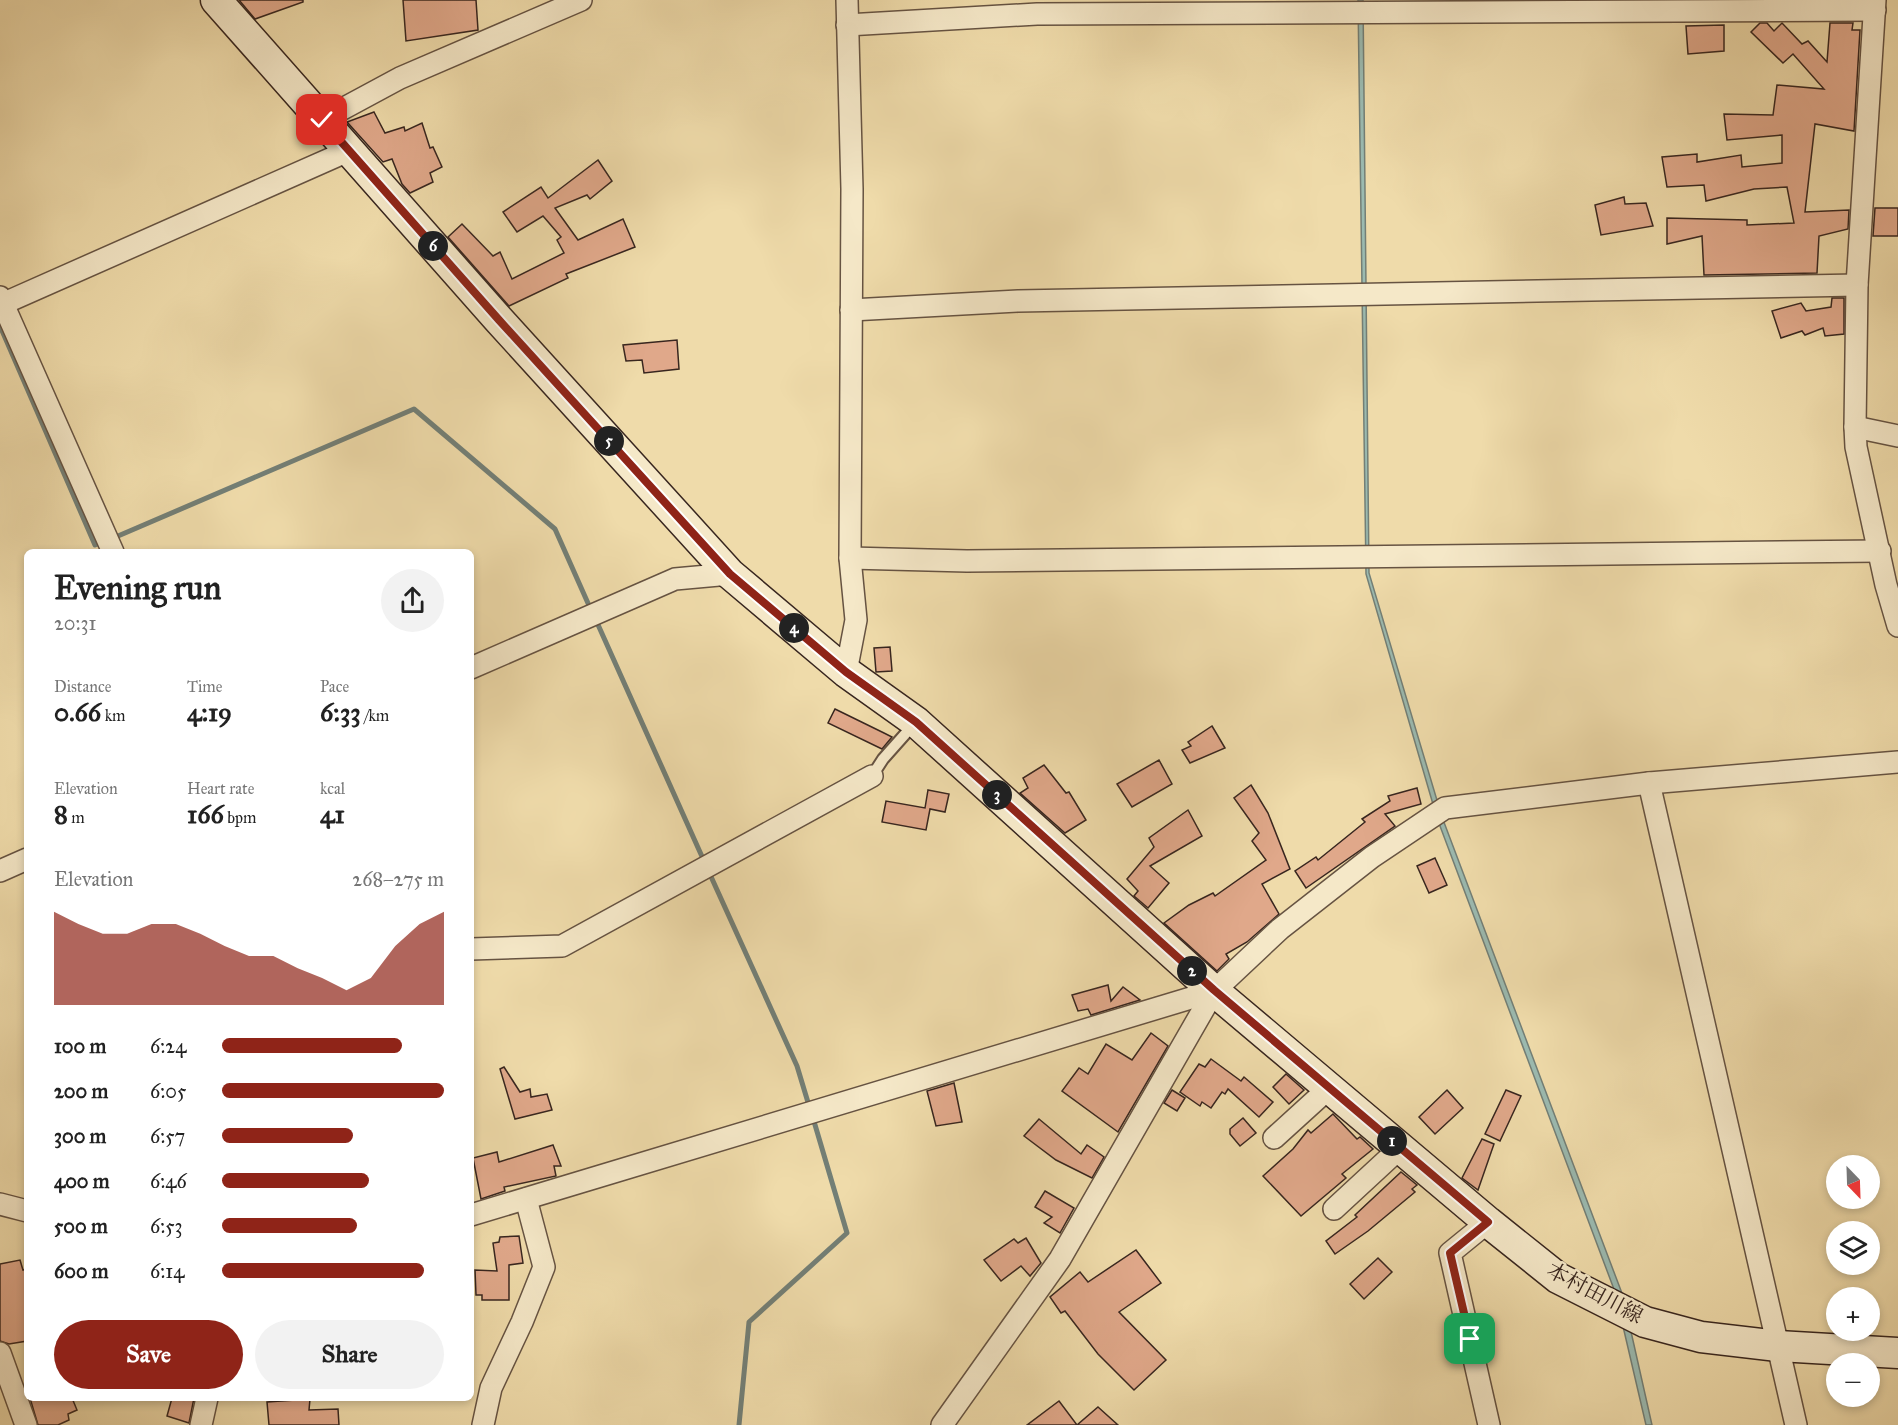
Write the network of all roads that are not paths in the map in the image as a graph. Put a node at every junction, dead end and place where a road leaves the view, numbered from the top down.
1 (216, 0) edge
2 (581, 0) edge
3 (848, 0) edge
4 (1875, 5) edge
5 (847, 25) junction
6 (322, 120) junction
7 (348, 151) junction
8 (1857, 285) junction
9 (1, 302) edge
10 (851, 310) junction
11 (1855, 427) junction
12 (1898, 436) edge
13 (112, 549) edge
14 (1880, 552) junction
15 (850, 558) junction
16 (730, 574) junction
17 (1898, 626) edge
18 (474, 667) edge
19 (846, 672) junction
20 (916, 722) junction
21 (1898, 762) edge
22 (872, 776) joint
23 (1648, 783) junction
24 (24, 860) edge
25 (0, 871) edge
26 (474, 949) edge
27 (1214, 990) junction
28 (1329, 1088) junction
29 (1274, 1138) dead end
30 (1400, 1148) junction
31 (526, 1199) junction
32 (0, 1204) edge
33 (1334, 1209) dead end
34 (24, 1210) edge
35 (474, 1214) edge
36 (1488, 1222) junction
37 (1778, 1346) junction
38 (0, 1353) edge
39 (1898, 1353) edge
40 (206, 1401) edge
41 (26, 1425) edge
42 (201, 1425) edge
43 (483, 1425) edge
44 (942, 1425) edge
45 (1490, 1425) edge
46 (1796, 1425) edge

1 - 6 main road, 本村田川線
2 - 6 street
3 - 5 street
4 - 5 street
4 - 8 street
5 - 10 street
6 - 7 main road, 本村田川線
7 - 9 street
7 - 16 main road, 本村田川線
8 - 10 street
8 - 11 street
9 - 13 street
10 - 15 street
11 - 12 street
11 - 14 street
14 - 15 street
14 - 17 street
15 - 19 street
16 - 18 street
16 - 19 main road, 本村田川線
19 - 20 main road, 本村田川線
20 - 22 lane
20 - 27 main road, 本村田川線
21 - 23 street
22 - 26 street
23 - 27 street
23 - 37 street
24 - 25 street
27 - 28 main road, 本村田川線
27 - 31 street
27 - 44 street
28 - 29 street
28 - 30 main road, 本村田川線
30 - 33 street
30 - 36 main road, 本村田川線
31 - 35 street
31 - 43 street
32 - 34 street
36 - 37 main road, 本村田川線
36 - 45 street
37 - 39 main road, 本村田川線
37 - 46 street
38 - 41 street
40 - 42 street

